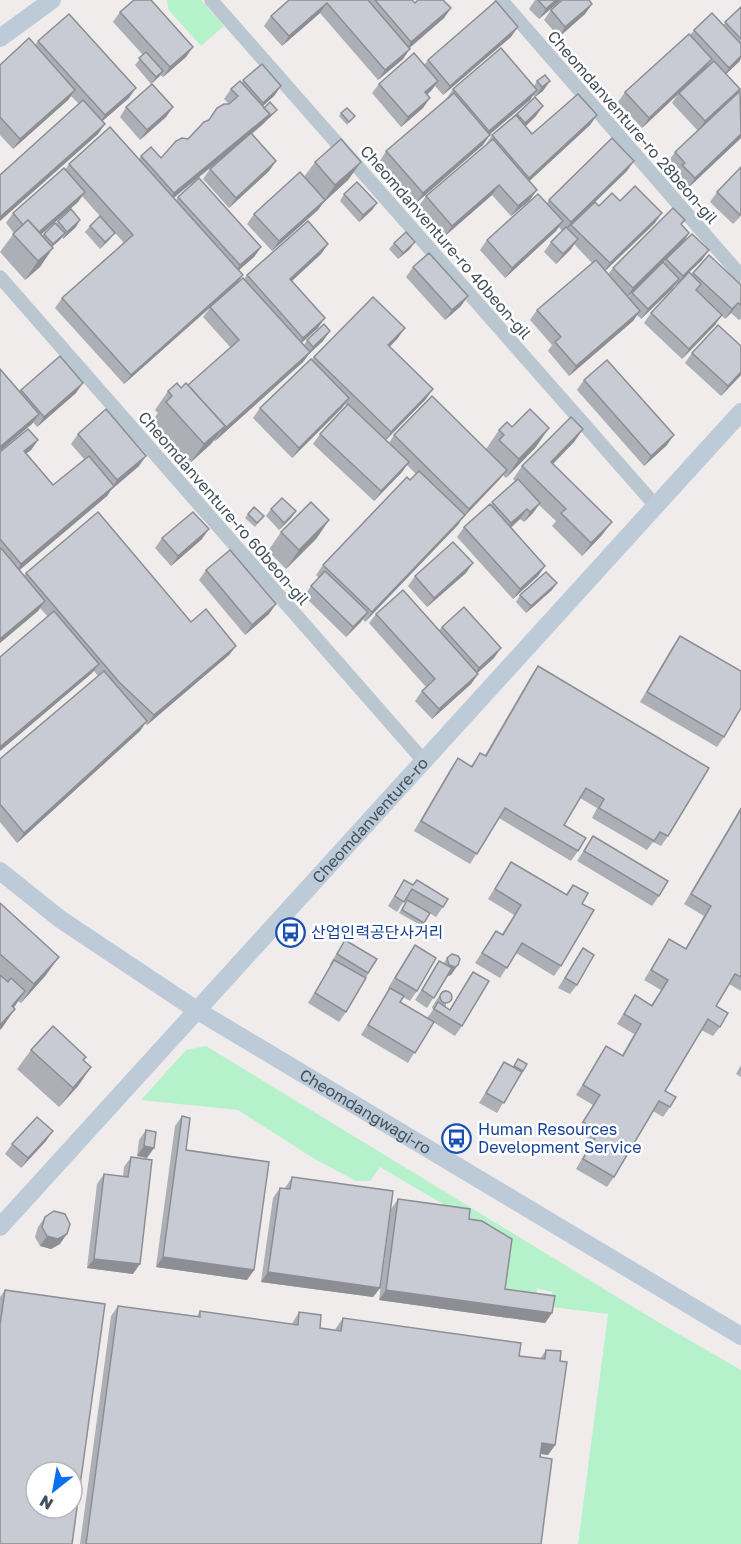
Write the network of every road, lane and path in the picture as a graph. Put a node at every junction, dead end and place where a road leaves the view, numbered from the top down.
1 (52, 0) edge
2 (211, 0) edge
3 (501, 0) edge
4 (0, 39) edge
5 (741, 276) edge
6 (0, 277) edge
7 (741, 412) edge
8 (655, 505) junction
9 (423, 760) junction
10 (0, 871) edge
11 (198, 1011) junction
12 (0, 1227) edge
13 (741, 1336) edge

1 - 4 street
2 - 8 street, Cheomdanventure-ro 40beon-gil
3 - 5 street, Cheomdanventure-ro 28beon-gil
6 - 9 street, Cheomdanventure-ro 60beon-gil
7 - 8 street, Cheomdanventure-ro
8 - 9 street, Cheomdanventure-ro
9 - 11 street, Cheomdanventure-ro
10 - 11 street, Cheomdangwagi-ro
11 - 12 street, Cheomdanventure-ro
11 - 13 street, Cheomdangwagi-ro

